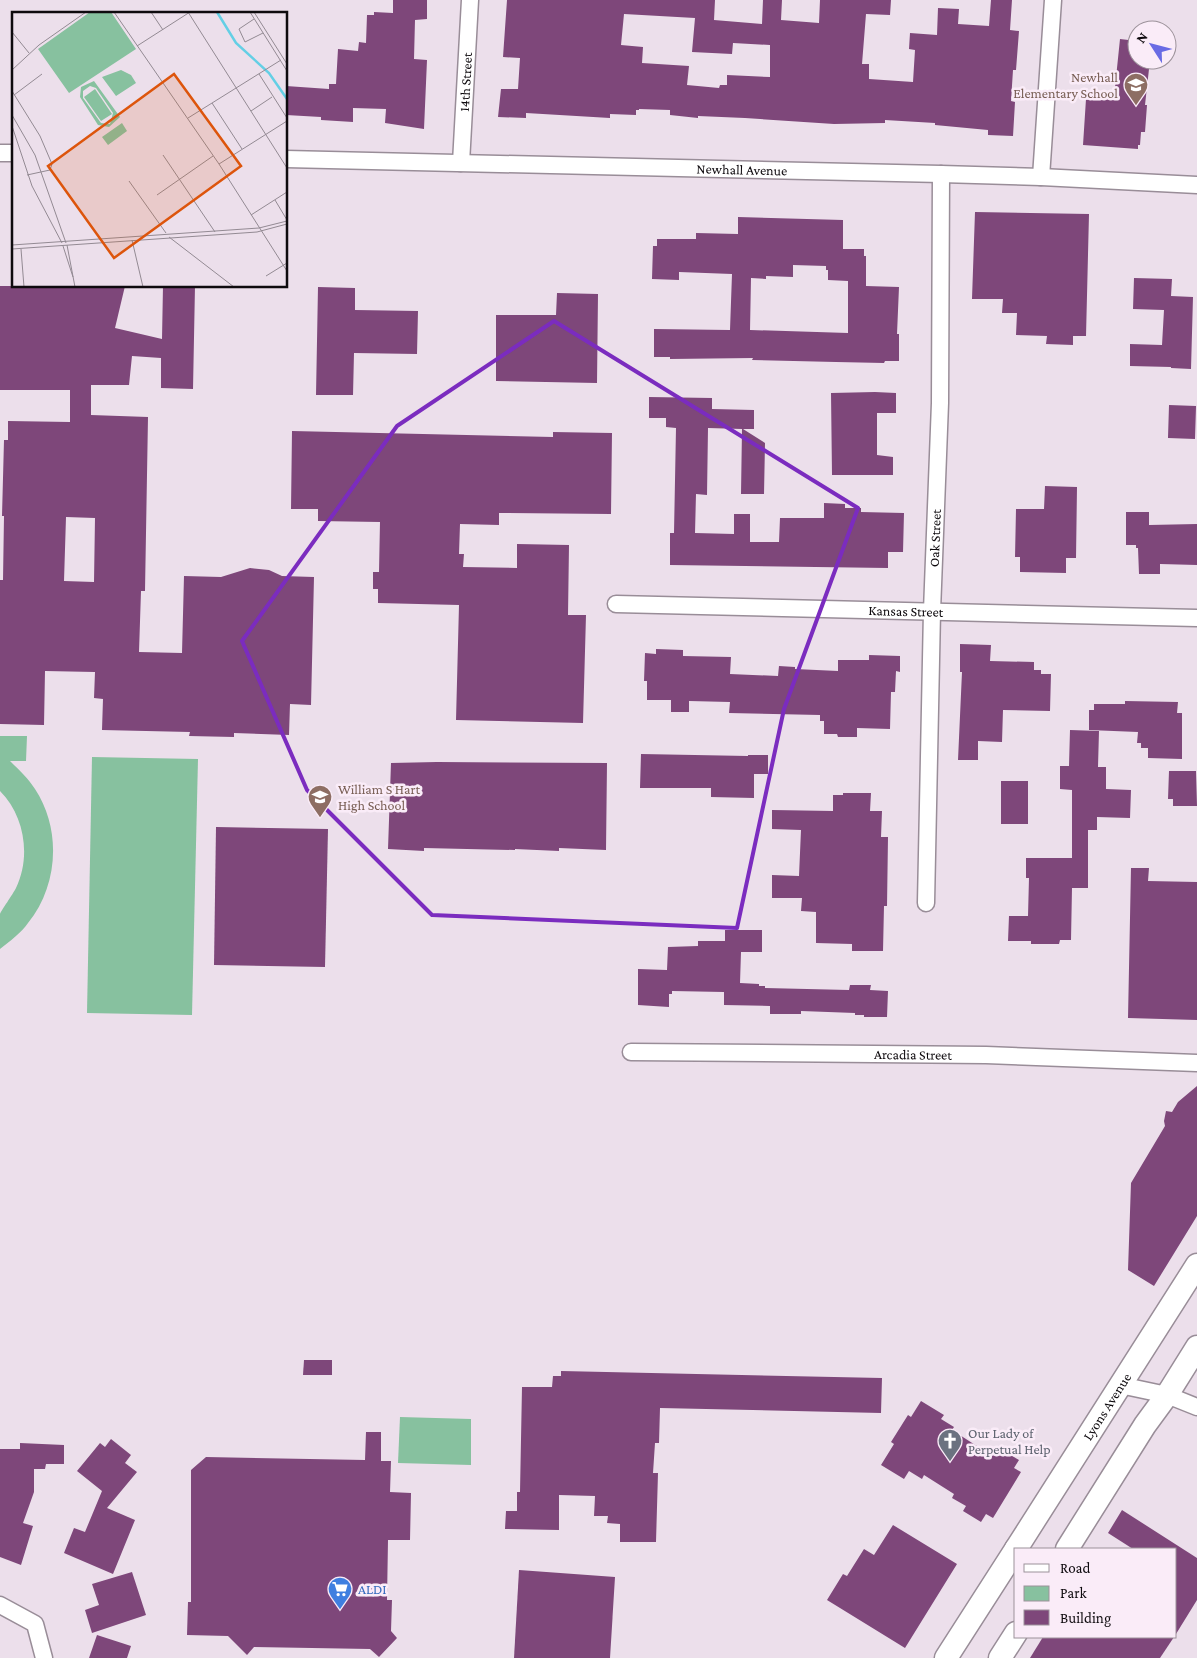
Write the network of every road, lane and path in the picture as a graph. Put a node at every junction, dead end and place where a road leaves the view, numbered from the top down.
1 (470, 0) edge
2 (1053, 0) edge
3 (288, 159) edge
4 (461, 163) junction
5 (941, 174) junction
6 (1041, 177) junction
7 (1197, 185) edge
8 (616, 604) dead end
9 (932, 611) junction
10 (1197, 618) edge
11 (926, 903) dead end
12 (631, 1052) dead end
13 (1197, 1063) edge
14 (1197, 1265) edge
15 (1197, 1346) edge
16 (1120, 1385) junction
17 (1167, 1395) junction
18 (1197, 1408) edge
19 (1017, 1548) edge
20 (1068, 1548) edge
21 (1014, 1552) edge
22 (0, 1605) edge
23 (1014, 1636) edge
24 (44, 1658) edge
25 (946, 1658) edge
26 (1000, 1658) edge

1 - 4 street, 14th Street
2 - 6 street
3 - 4 street, Newhall Avenue
4 - 5 street, Newhall Avenue
5 - 6 street, Newhall Avenue
5 - 9 street, Oak Street
6 - 7 street, Newhall Avenue
8 - 9 street, Kansas Street
9 - 10 street, Kansas Street
9 - 11 street, Oak Street
12 - 13 street, Arcadia Street
14 - 16 main road, Lyons Avenue
15 - 17 main road
16 - 17 street
16 - 19 main road, Lyons Avenue
17 - 18 street
17 - 20 main road
21 - 25 main road, Lyons Avenue
22 - 24 street
23 - 26 main road

